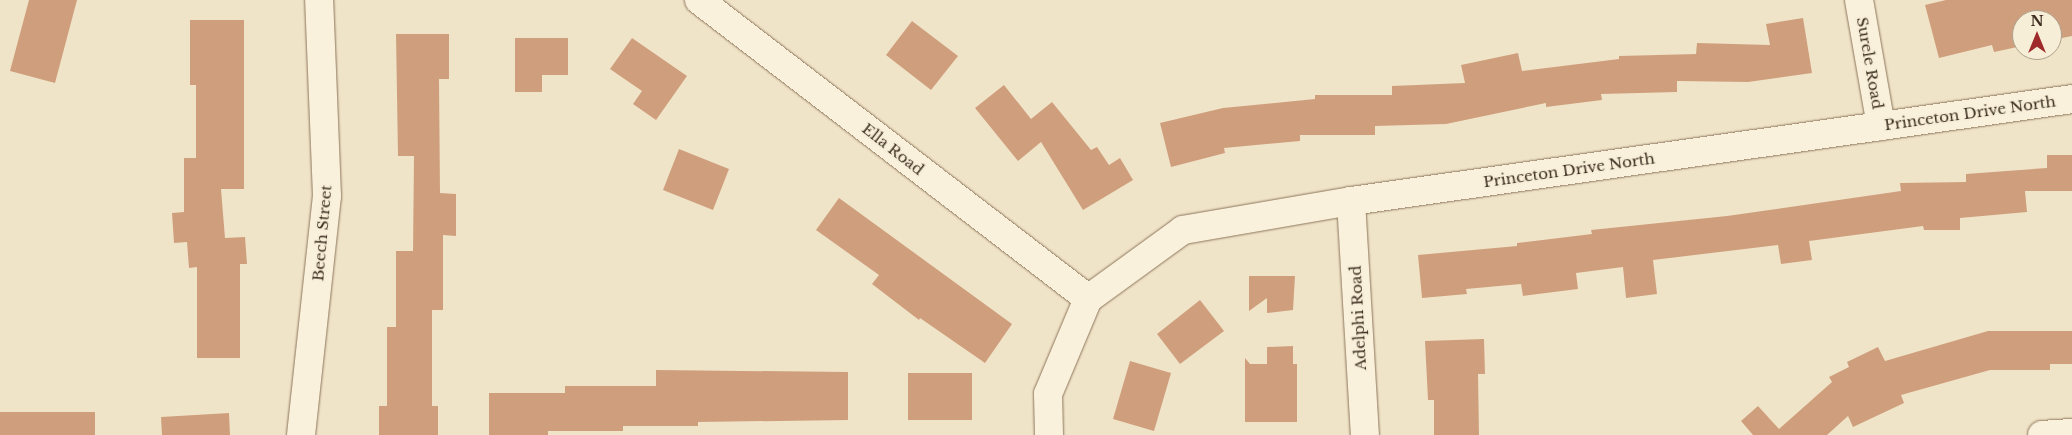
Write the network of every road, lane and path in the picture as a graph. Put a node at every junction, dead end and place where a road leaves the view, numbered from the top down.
1 (319, 0) edge
2 (699, 0) edge
3 (1859, 0) edge
4 (2072, 99) edge
5 (1881, 126) junction
6 (1351, 201) junction
7 (1088, 299) junction
8 (2072, 433) edge
9 (301, 435) edge
10 (1049, 435) edge
11 (1365, 435) edge
12 (2042, 435) edge

1 - 9 street, Beech Street
2 - 7 street, Ella Road
3 - 5 street, Surele Road
4 - 5 street, Princeton Drive North
5 - 6 street, Princeton Drive North
6 - 7 street, Princeton Drive North
6 - 11 street, Adelphi Road
7 - 10 street
8 - 12 street

